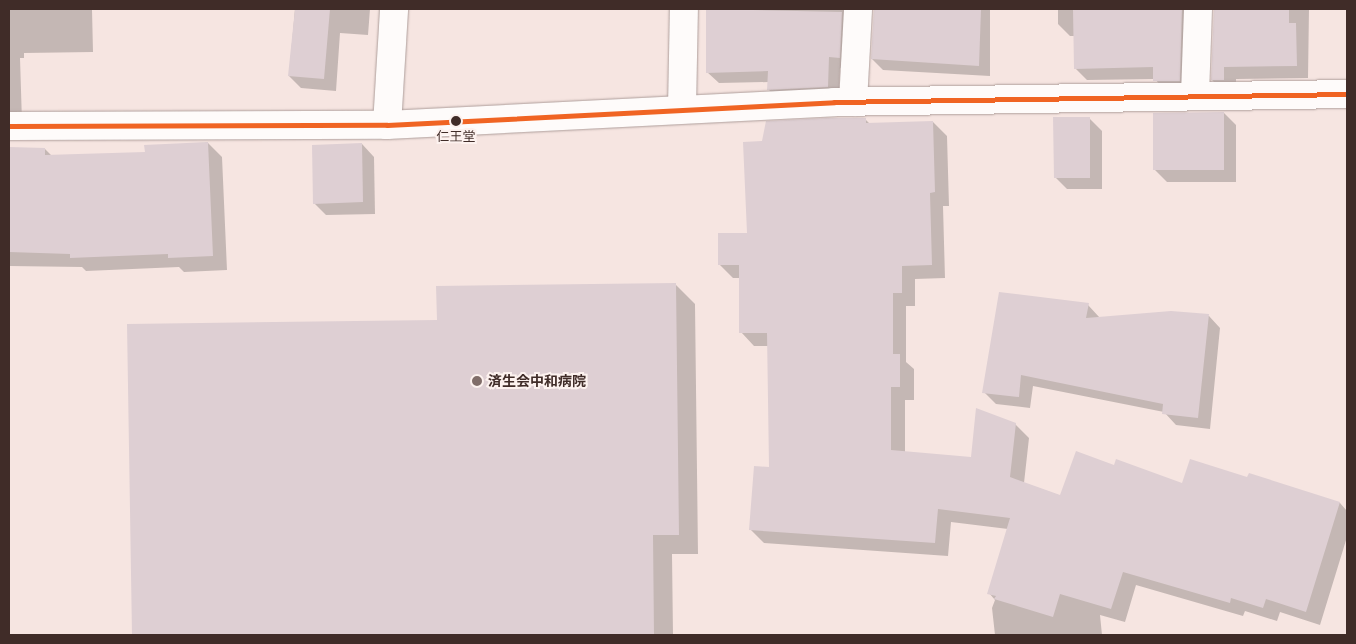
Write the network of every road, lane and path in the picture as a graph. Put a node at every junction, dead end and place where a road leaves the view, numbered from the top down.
1 (394, 9) edge
2 (684, 9) edge
3 (858, 9) edge
4 (1198, 9) edge
5 (1347, 94) edge
6 (1195, 95) junction
7 (853, 102) junction
8 (682, 109) junction
9 (387, 125) junction
10 (9, 126) edge

1 - 9 street
2 - 8 street
3 - 7 street
4 - 6 street
5 - 6 street
6 - 7 street
7 - 8 street
8 - 9 street
9 - 10 street

